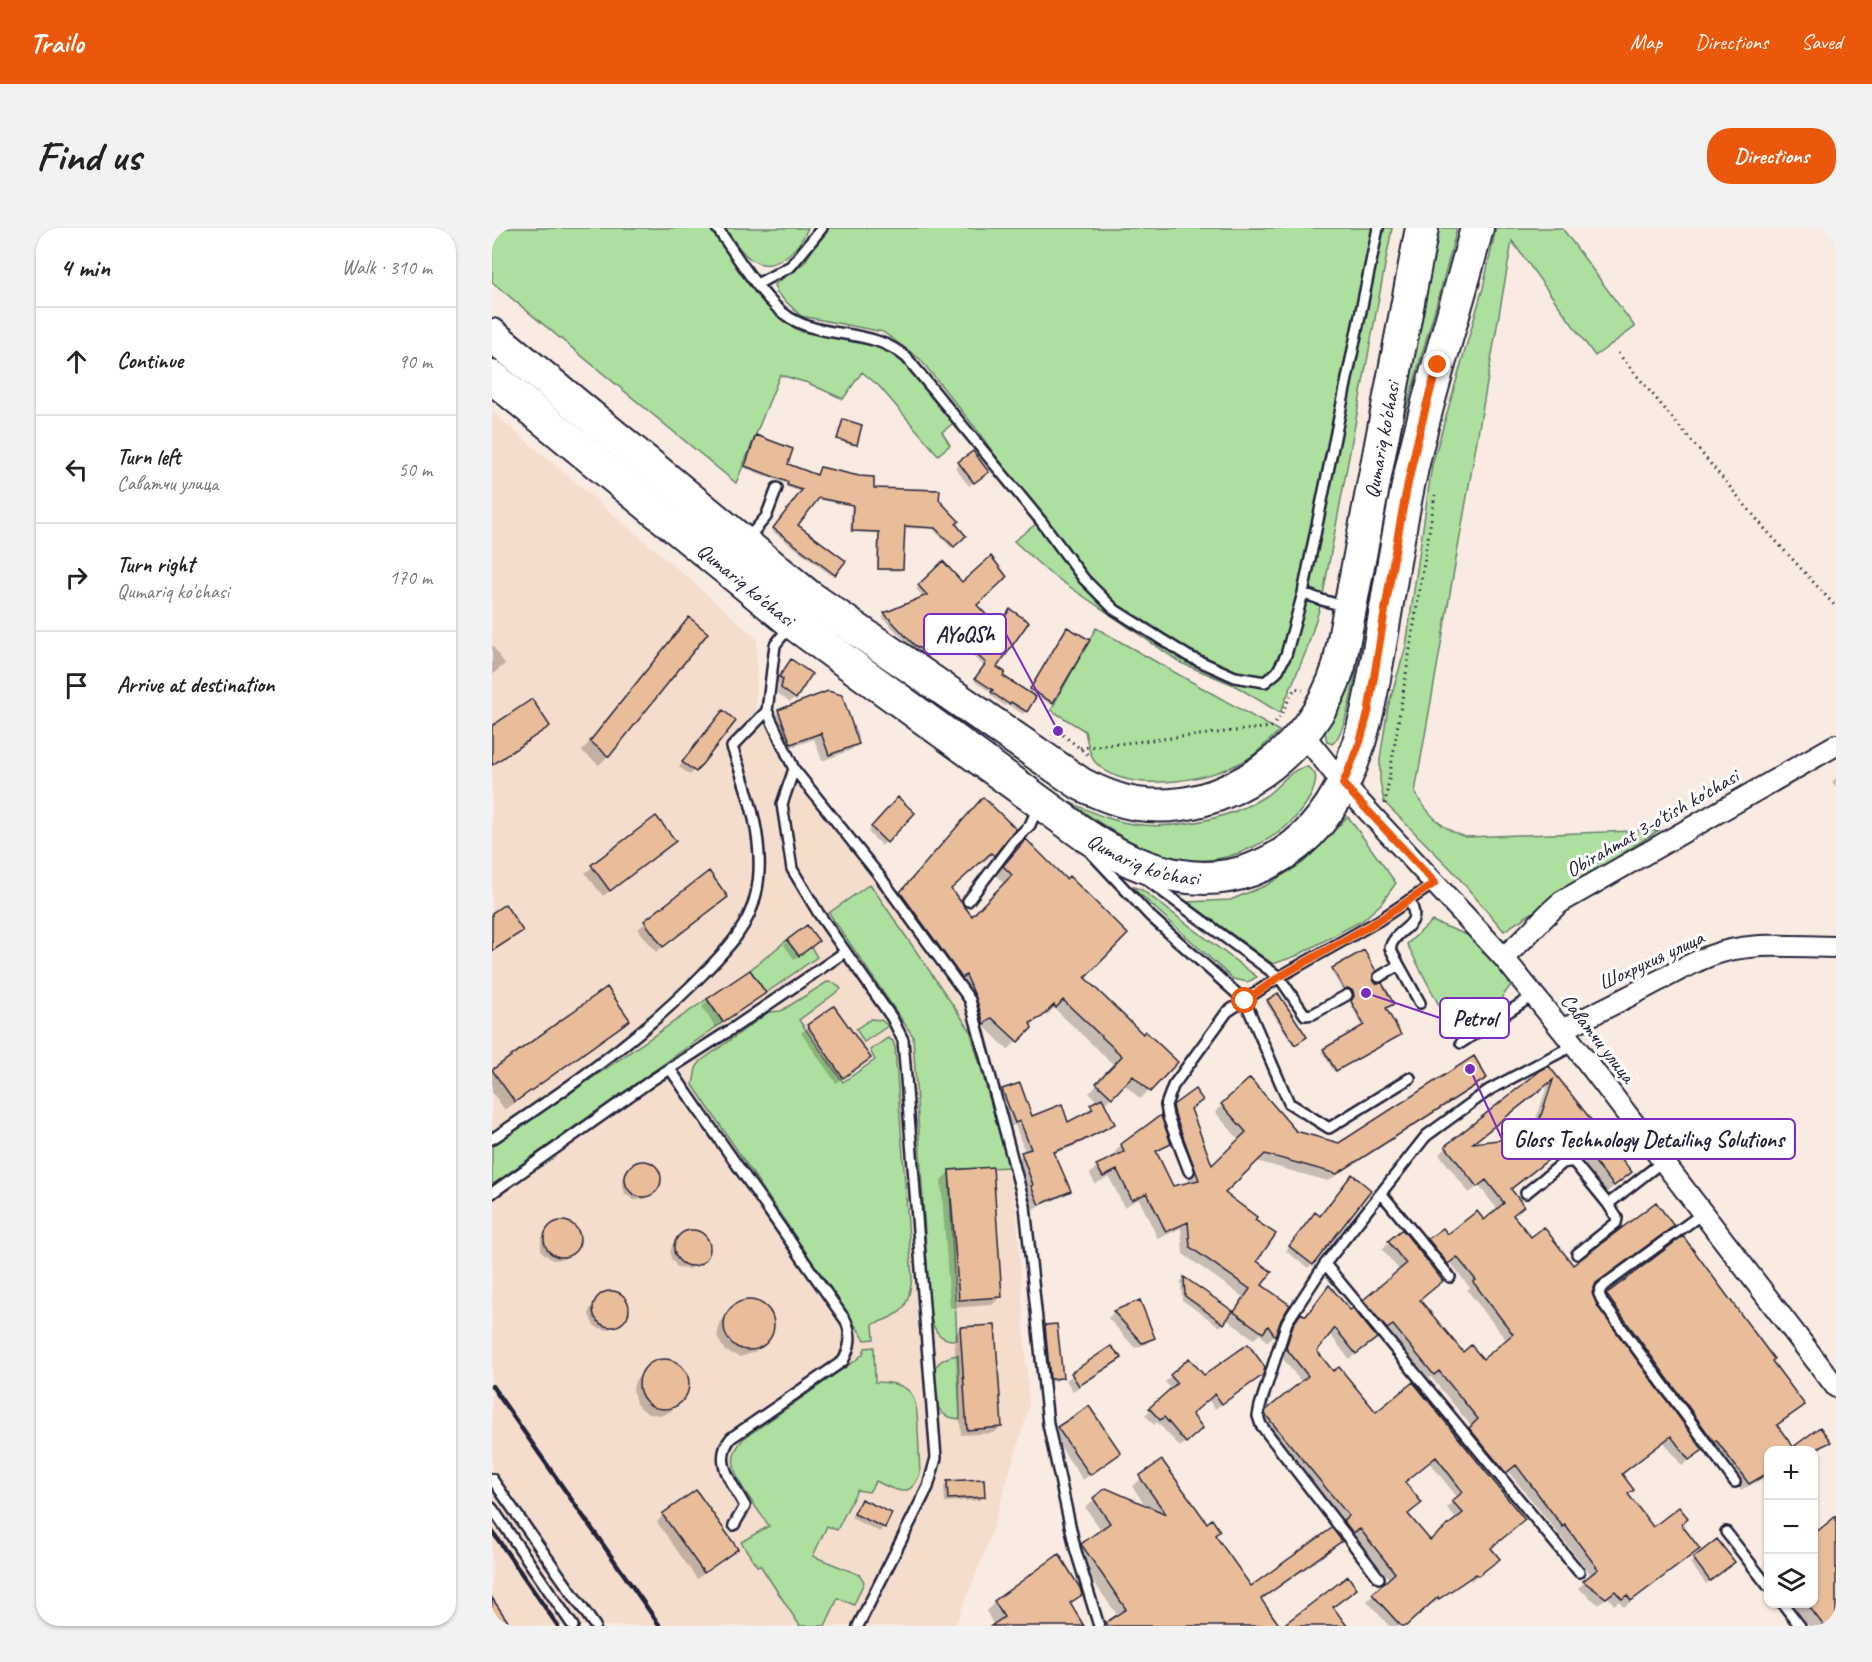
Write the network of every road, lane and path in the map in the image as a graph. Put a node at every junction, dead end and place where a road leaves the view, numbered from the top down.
1 (717, 228) edge
2 (822, 228) edge
3 (1377, 228) edge
4 (1422, 228) edge
5 (1477, 228) edge
6 (757, 284) junction
7 (492, 335) edge
8 (1618, 353) dead end
9 (492, 376) edge
10 (777, 488) dead end
11 (1435, 495) dead end
12 (724, 540) junction
13 (1304, 593) junction
14 (1350, 607) junction
15 (1836, 607) edge
16 (793, 623) junction
17 (1295, 688) dead end
18 (768, 711) junction
19 (1392, 719) dead end
20 (1399, 720) junction
21 (1058, 731) dead end
22 (1303, 734) junction
23 (1836, 745) edge
24 (1080, 748) junction
25 (1091, 757) dead end
26 (794, 768) junction
27 (1343, 784) junction
28 (1046, 806) junction
29 (1385, 806) dead end
30 (1097, 843) junction
31 (1435, 883) junction
32 (1409, 900) junction
33 (968, 901) dead end
34 (1836, 947) edge
35 (845, 952) junction
36 (1503, 957) junction
37 (1399, 965) junction
38 (1279, 977) junction
39 (1379, 977) dead end
40 (1347, 995) dead end
41 (1534, 995) junction
42 (1245, 1001) junction
43 (1420, 1003) dead end
44 (1562, 1030) junction
45 (1461, 1043) dead end
46 (1574, 1045) junction
47 (670, 1069) junction
48 (1410, 1078) dead end
49 (492, 1139) edge
50 (1663, 1161) junction
51 (1189, 1171) dead end
52 (492, 1193) edge
53 (1381, 1193) junction
54 (1526, 1193) dead end
55 (1608, 1204) junction
56 (1702, 1213) junction
57 (1577, 1254) dead end
58 (1325, 1264) junction
59 (1450, 1277) dead end
60 (1836, 1387) edge
61 (492, 1479) edge
62 (1736, 1482) dead end
63 (492, 1508) edge
64 (734, 1525) dead end
65 (1726, 1532) dead end
66 (1579, 1572) dead end
67 (1379, 1578) dead end
68 (1764, 1581) edge
69 (1786, 1608) edge
70 (573, 1626) edge
71 (595, 1626) edge
72 (858, 1626) edge
73 (1099, 1626) edge
74 (1800, 1626) edge

1 - 6 lane
2 - 6 lane
3 - 13 lane
4 - 14 main road, Qumariq ko'chasi
5 - 27 main road, Qumariq ko'chasi
6 - 13 lane
7 - 12 main road, Qumariq ko'chasi
8 - 15 path
9 - 12 main road, Qumariq ko'chasi
10 - 12 lane
11 - 20 path
12 - 16 main road, Qumariq ko'chasi
12 - 22 main road, Qumariq ko'chasi
13 - 14 lane
14 - 22 main road, Qumariq ko'chasi
16 - 18 lane
16 - 28 main road, Qumariq ko'chasi
17 - 24 path
18 - 26 lane
18 - 49 lane
19 - 20 path
20 - 29 path
21 - 24 path
22 - 27 street, Саватчи улица
23 - 36 street, Obirahmat 3-o'tish ko'chasi
24 - 25 path
26 - 35 lane
26 - 73 lane
27 - 30 main road, Qumariq ko'chasi
27 - 31 street, Саватчи улица
28 - 30 main road, Qumariq ko'chasi
28 - 33 lane
28 - 42 lane
30 - 38 lane
31 - 32 lane
31 - 36 street, Саватчи улица
32 - 37 lane
32 - 38 lane
34 - 44 street, Шохрухия улица
35 - 47 lane
35 - 72 lane
36 - 41 street, Саватчи улица
37 - 39 lane
37 - 43 lane
38 - 40 lane
38 - 42 lane
41 - 44 street, Саватчи улица
41 - 45 lane
42 - 48 lane
42 - 51 lane
44 - 46 street, Саватчи улица
46 - 50 street, Саватчи улица
46 - 53 lane
47 - 52 lane
47 - 64 lane
50 - 55 lane
50 - 56 street, Саватчи улица
53 - 58 lane
53 - 59 lane
54 - 55 lane
55 - 57 lane
56 - 60 street, Саватчи улица
56 - 62 lane
58 - 66 lane
58 - 67 lane
61 - 71 lane
63 - 70 lane
65 - 68 lane
69 - 74 lane

